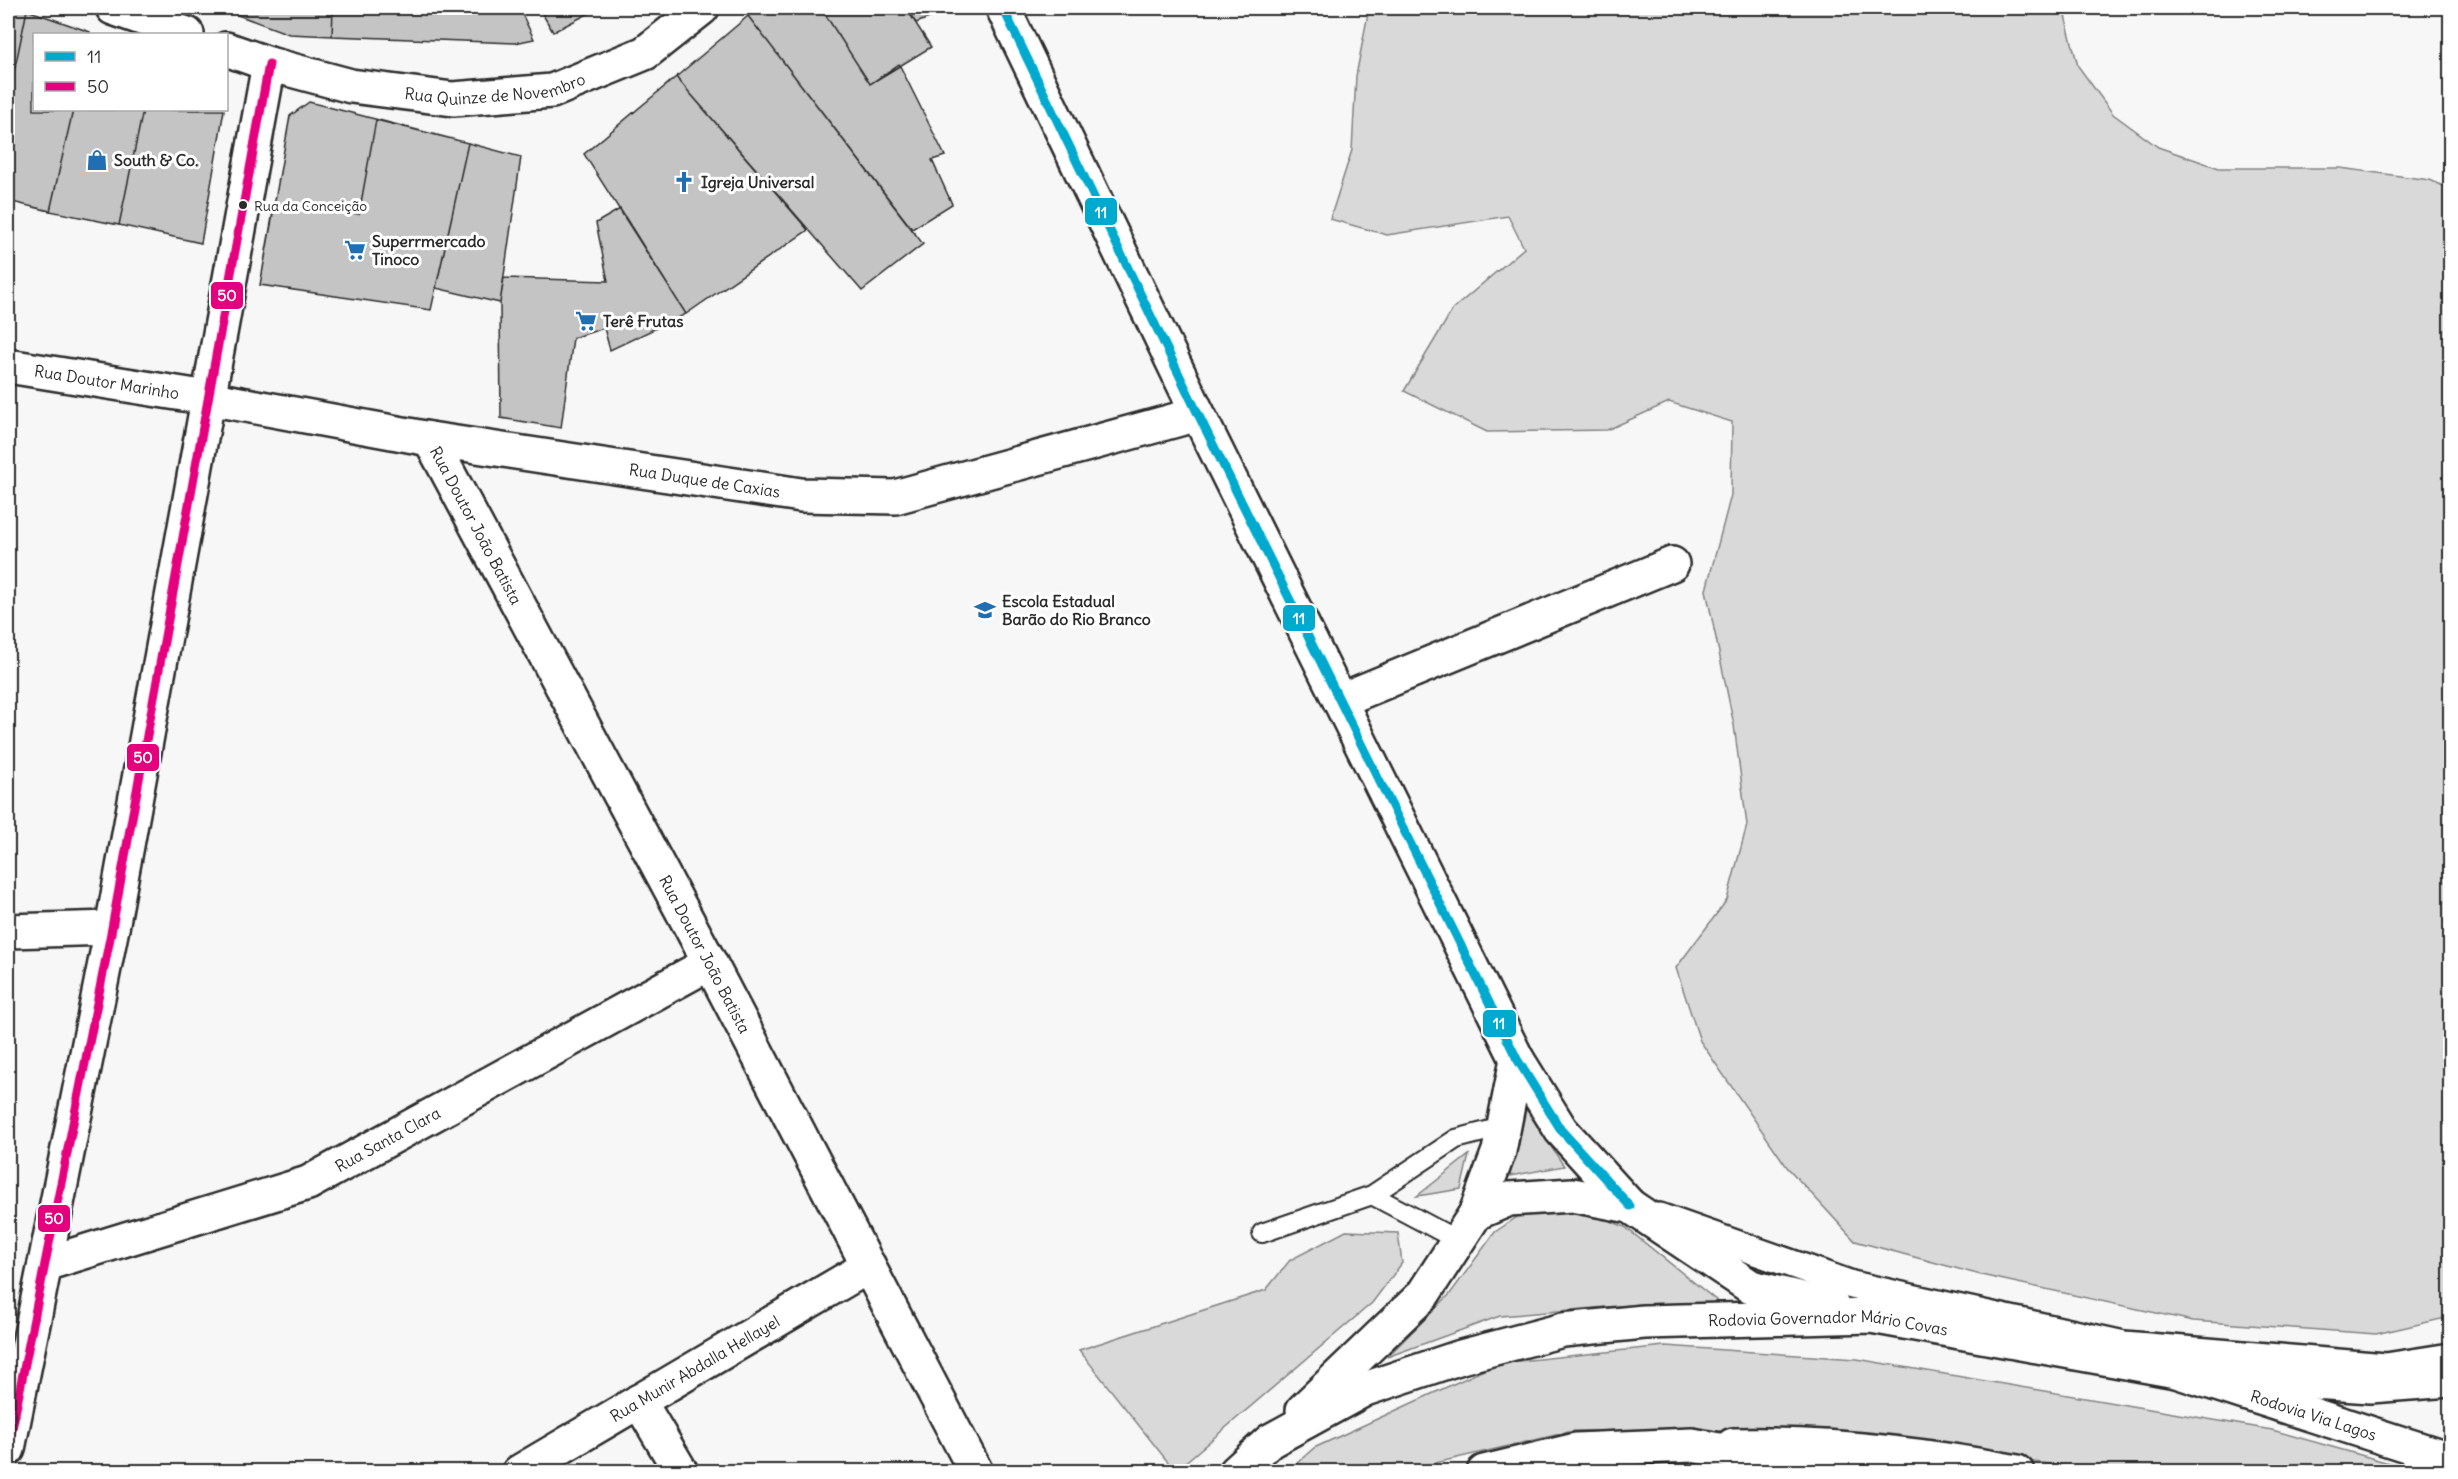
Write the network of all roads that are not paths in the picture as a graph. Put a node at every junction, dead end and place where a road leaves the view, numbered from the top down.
1 (702, 8) edge
2 (1003, 8) edge
3 (128, 10) edge
4 (185, 33) edge
5 (228, 50) edge
6 (269, 64) junction
7 (8, 366) edge
8 (208, 398) junction
9 (1198, 414) junction
10 (430, 439) junction
11 (1672, 564) dead end
12 (1341, 700) junction
13 (112, 928) junction
14 (8, 931) edge
15 (710, 963) junction
16 (1517, 1059) junction
17 (1502, 1127) junction
18 (1372, 1195) junction
19 (1630, 1206) junction
20 (1476, 1213) junction
21 (1262, 1233) dead end
22 (1457, 1240) junction
23 (45, 1264) junction
24 (869, 1266) junction
25 (1871, 1316) junction
26 (2451, 1357) edge
27 (2175, 1371) junction
28 (2451, 1380) edge
29 (639, 1401) junction
30 (1270, 1441) junction
31 (1692, 1445) junction
32 (8, 1449) edge
33 (2451, 1459) edge
34 (519, 1472) edge
35 (681, 1472) edge
36 (976, 1472) edge
37 (1236, 1472) edge
38 (1484, 1472) edge
39 (1837, 1472) edge
40 (2017, 1472) edge

1 - 6 main road, Rua Quinze de Novembro
2 - 9 main road
3 - 4 main road
5 - 6 main road, Rua Quinze de Novembro
6 - 8 main road
7 - 8 main road, Rua Doutor Marinho
8 - 10 main road, Rua Duque de Caxias
8 - 13 main road
9 - 10 main road, Rua Duque de Caxias
9 - 12 main road
10 - 15 main road, Rua Doutor João Batista
11 - 12 main road
12 - 16 main road
13 - 14 main road
13 - 23 main road
15 - 23 main road, Rua Santa Clara
15 - 24 main road, Rua Doutor João Batista
16 - 17 main road
16 - 19 main road
17 - 18 lane
17 - 20 main road
18 - 21 lane
18 - 22 lane
19 - 20 main road
19 - 25 main road
19 - 26 street
20 - 22 main road
22 - 30 main road
23 - 32 main road
24 - 29 main road, Rua Munir Abdalla Hellayel
24 - 36 main road, Rua Doutor João Batista
25 - 27 main road, Rodovia Governador Mário Covas
25 - 30 main road, Rodovia Governador Mário Covas
27 - 28 main road, Rodovia Governador Mário Covas
27 - 33 main road, Rodovia Via Lagos
29 - 34 main road, Rua Munir Abdalla Hellayel
29 - 35 main road
30 - 37 main road, Rodovia Governador Mário Covas
31 - 38 main road
31 - 39 main road
31 - 40 main road

